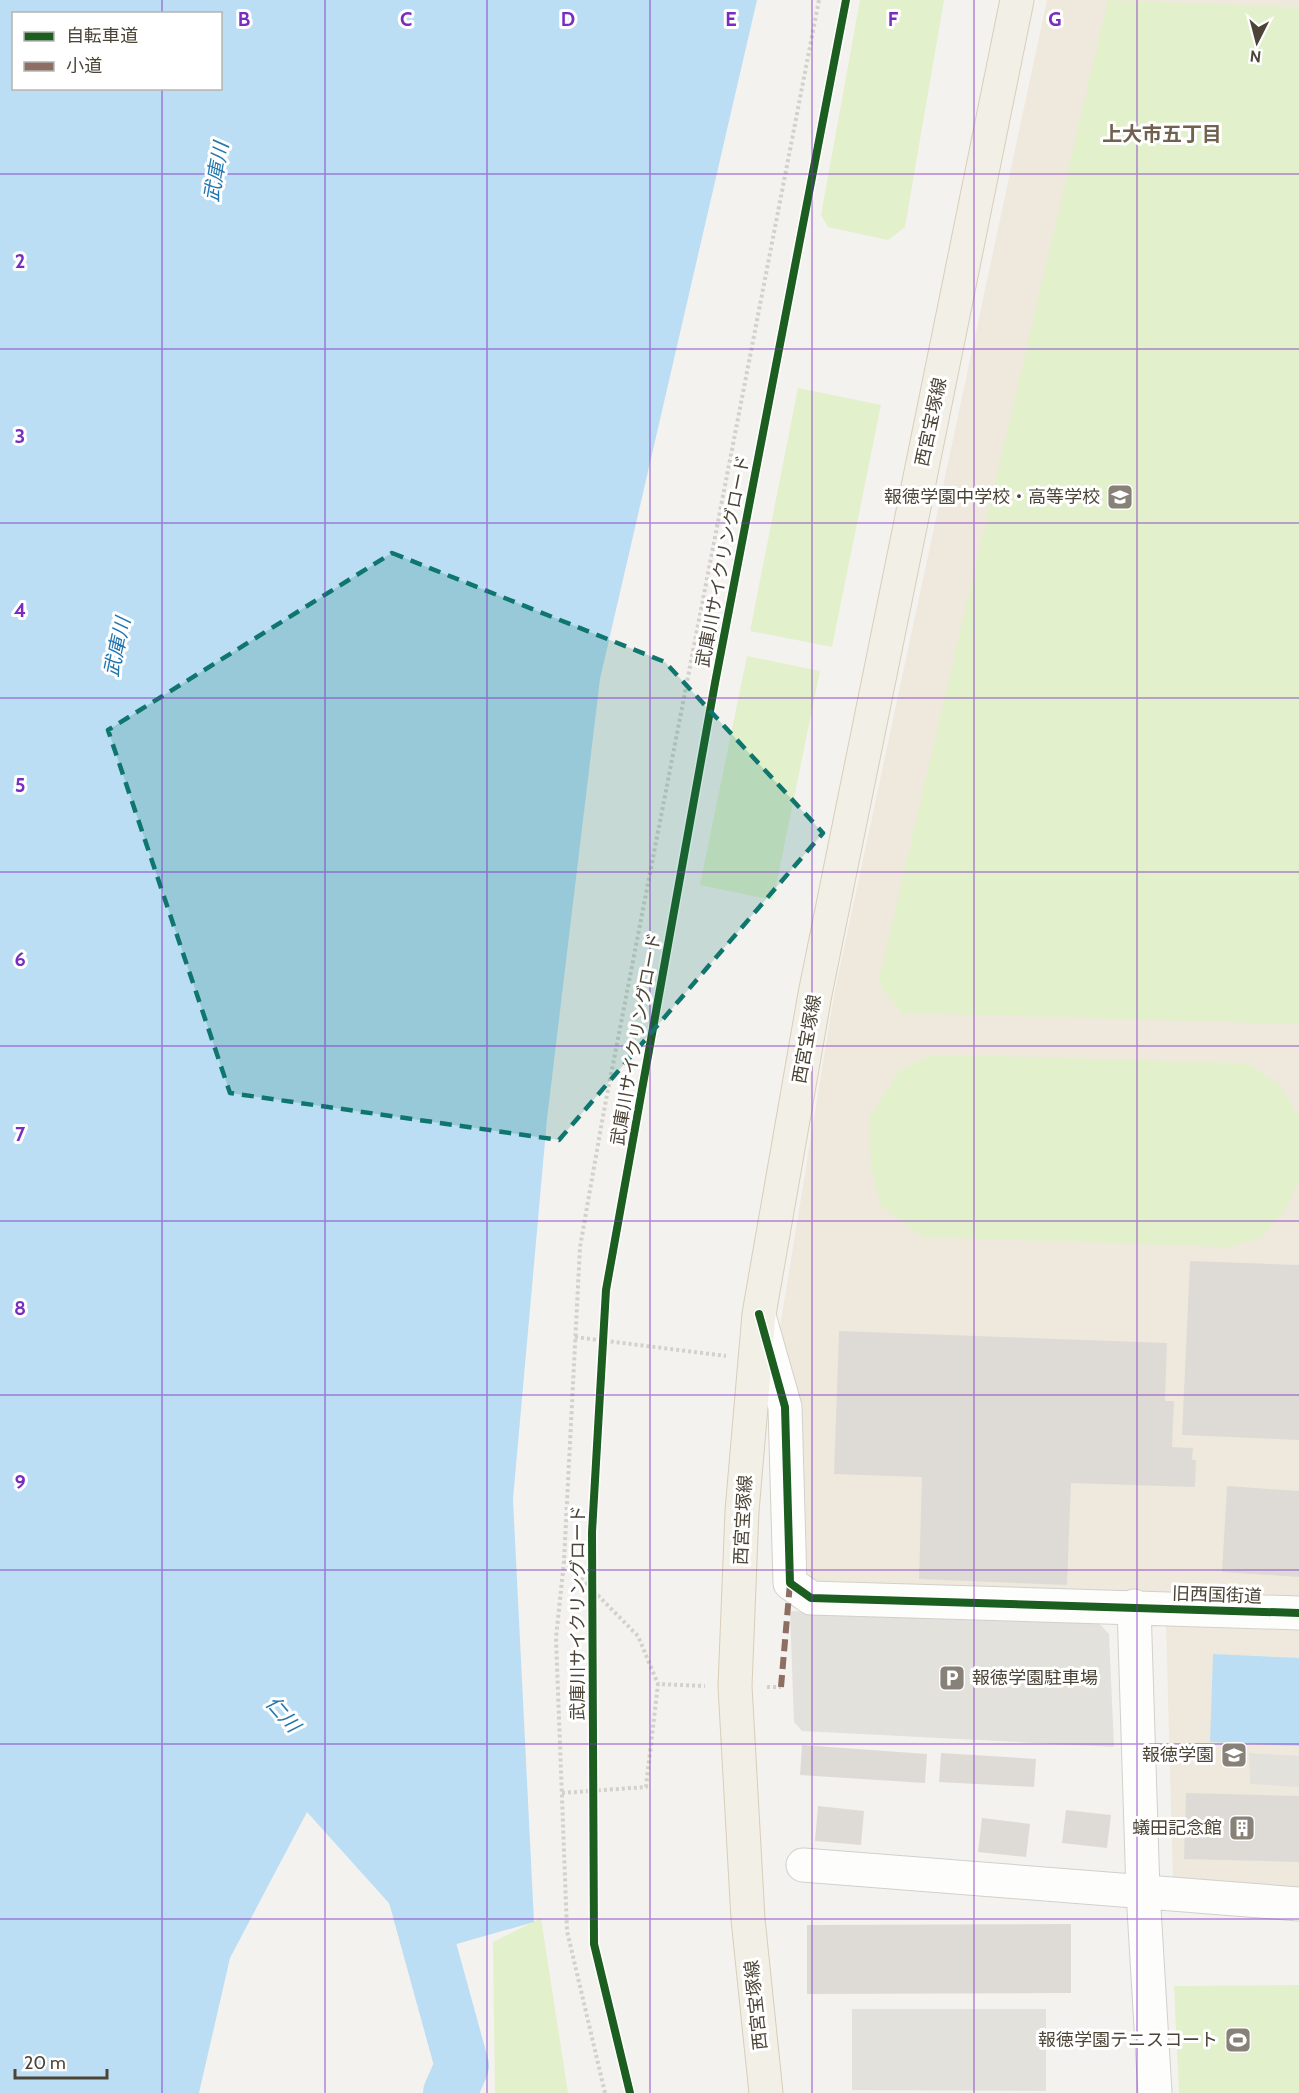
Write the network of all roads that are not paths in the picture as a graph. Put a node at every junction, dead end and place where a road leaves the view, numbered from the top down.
1 (1017, 0) edge
2 (759, 1314) junction
3 (1134, 1606) junction
4 (1299, 1613) edge
5 (802, 1865) dead end
6 (1143, 1892) junction
7 (1299, 1904) edge
8 (766, 2093) edge
9 (1155, 2093) edge

1 - 2 main road, 西宮宝塚線
2 - 3 street, 旧西国街道
2 - 8 main road, 西宮宝塚線
3 - 4 street, 旧西国街道
3 - 6 street
5 - 6 street
6 - 7 street
6 - 9 street

